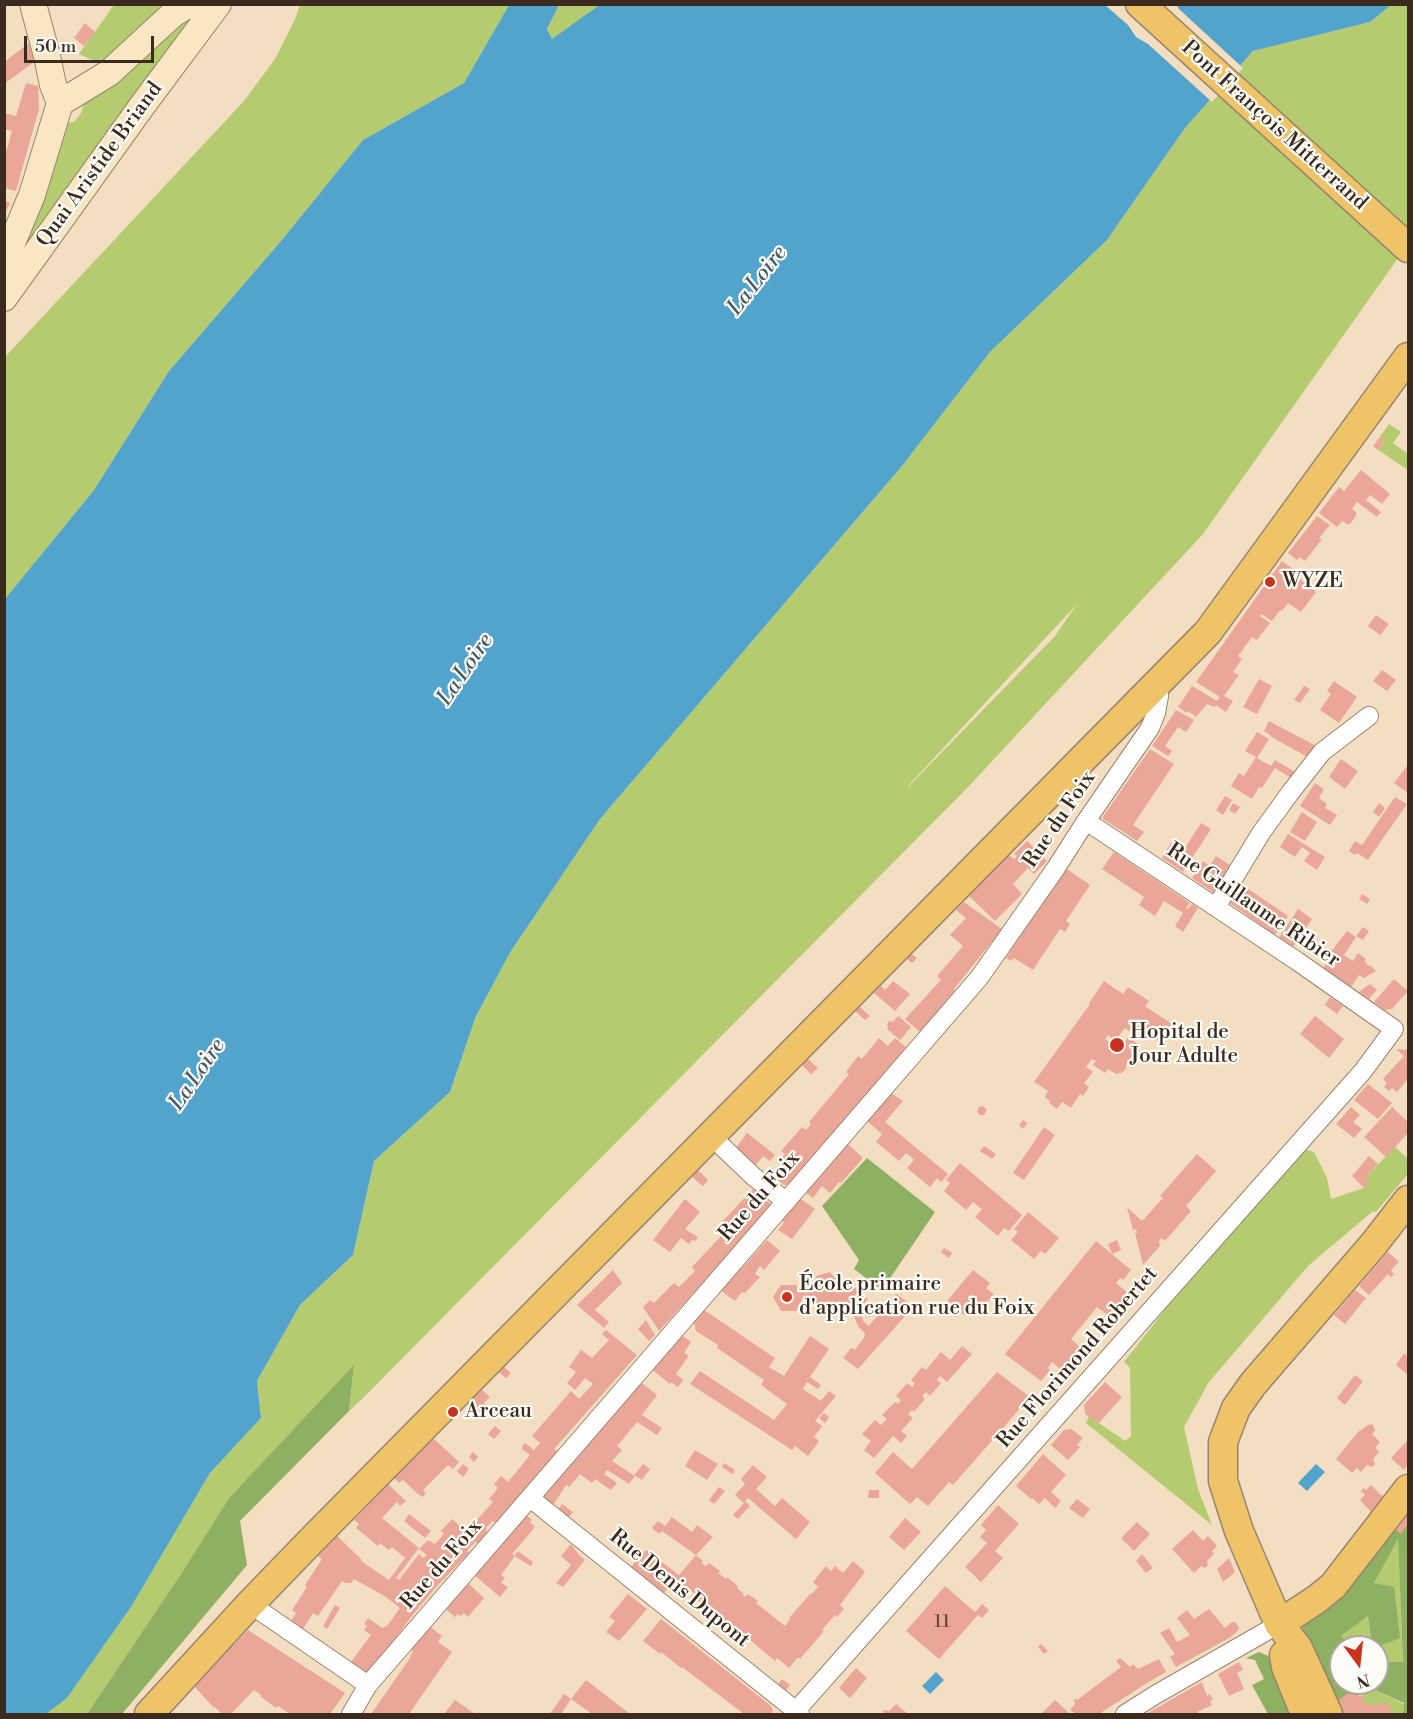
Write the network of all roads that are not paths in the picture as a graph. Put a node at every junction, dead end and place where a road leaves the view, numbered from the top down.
1 (33, 4) edge
2 (1140, 4) edge
3 (215, 8) edge
4 (60, 103) junction
5 (1408, 248) edge
6 (4, 262) edge
7 (4, 298) edge
8 (1408, 357) edge
9 (1159, 683) junction
10 (1369, 716) dead end
11 (1086, 821) junction
12 (1216, 907) junction
13 (1394, 1029) joint
14 (711, 1136) junction
15 (1408, 1200) edge
16 (786, 1201) junction
17 (1408, 1489) edge
18 (530, 1498) junction
19 (250, 1604) junction
20 (1279, 1624) junction
21 (368, 1685) junction
22 (796, 1713) edge
23 (149, 1714) edge
24 (351, 1714) edge
25 (1125, 1714) edge
26 (1305, 1714) edge
27 (1328, 1714) edge

1 - 4 street
2 - 5 main road, Pont François Mitterrand
3 - 4 street
3 - 7 street, Quai Aristide Briand
4 - 6 street
8 - 9 main road
9 - 11 street, Rue du Foix
9 - 14 main road
10 - 12 street
11 - 12 street, Rue Guillaume Ribier
11 - 16 street, Rue du Foix
12 - 13 street, Rue Guillaume Ribier
13 - 22 street, Rue Florimond Robertet
14 - 16 street
14 - 19 main road
15 - 20 main road
16 - 18 street, Rue du Foix
17 - 20 main road
18 - 21 street, Rue du Foix
18 - 22 street, Rue Denis Dupont
19 - 21 street
19 - 23 main road
20 - 25 street
20 - 26 main road
20 - 27 main road
21 - 24 street, Rue du Foix

